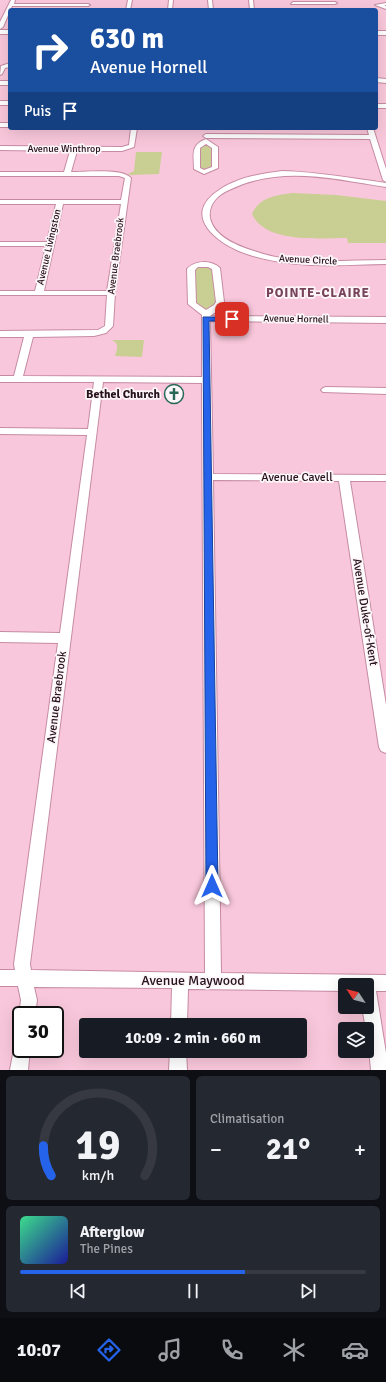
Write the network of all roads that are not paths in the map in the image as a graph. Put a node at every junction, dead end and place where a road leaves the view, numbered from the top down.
1 (12, 2) edge
2 (292, 2) edge
3 (336, 2) edge
4 (386, 4) edge
5 (88, 5) edge
6 (386, 8) edge
7 (5, 17) edge
8 (0, 27) edge
9 (8, 66) edge
10 (0, 73) edge
11 (134, 130) edge
12 (206, 130) edge
13 (370, 130) edge
14 (372, 137) junction
15 (206, 139) junction
16 (0, 148) edge
17 (74, 149) junction
18 (0, 174) edge
19 (67, 174) junction
20 (386, 180) edge
21 (386, 185) edge
22 (0, 202) edge
23 (60, 202) junction
24 (124, 202) junction
25 (0, 244) edge
26 (50, 244) junction
27 (386, 262) edge
28 (0, 292) edge
29 (111, 292) junction
30 (39, 293) junction
31 (206, 316) junction
32 (386, 320) edge
33 (0, 334) edge
34 (30, 334) junction
35 (0, 379) edge
36 (18, 379) junction
37 (99, 380) junction
38 (207, 380) junction
39 (326, 390) dead end
40 (386, 390) edge
41 (0, 431) edge
42 (92, 432) junction
43 (208, 477) junction
44 (344, 478) junction
45 (386, 478) edge
46 (0, 637) edge
47 (64, 638) junction
48 (386, 747) edge
49 (0, 978) edge
50 (24, 978) junction
51 (213, 980) junction
52 (180, 981) junction
53 (338, 982) edge
54 (374, 983) edge
55 (386, 983) edge
56 (28, 1006) edge
57 (372, 1014) edge
58 (179, 1018) edge
59 (21, 1058) edge
60 (178, 1058) edge
61 (19, 1070) edge
62 (178, 1070) edge
63 (380, 1070) edge

1 - 5 street
2 - 3 street
4 - 6 street
7 - 8 street
9 - 10 street
11 - 17 street, Avenue Winthrop
12 - 15 street
13 - 14 street
14 - 15 street
14 - 20 street
15 - 15 street
16 - 17 street, Avenue Winthrop
17 - 19 street
18 - 19 street
19 - 24 street, Avenue Braebrook
21 - 27 street, Avenue Circle
22 - 23 street
23 - 24 street
23 - 26 street, Avenue Livingston
24 - 29 street, Avenue Braebrook
25 - 26 street
26 - 30 street, Avenue Livingston
28 - 30 street
29 - 30 street
29 - 34 street, Avenue Braebrook
31 - 31 street
31 - 32 street, Avenue Hornell
31 - 38 street
33 - 34 street
34 - 36 street
35 - 36 street
36 - 37 street
37 - 38 street
37 - 42 street, Avenue Braebrook
38 - 43 street
39 - 40 street
41 - 42 street
42 - 47 street, Avenue Braebrook
43 - 44 street, Avenue Cavell
43 - 51 street
44 - 45 street, Avenue Cavell
44 - 48 street, Avenue Duke-of-Kent
46 - 47 street
47 - 50 street, Avenue Braebrook
49 - 50 street, Avenue Maywood
50 - 52 street, Avenue Maywood
50 - 56 street, Avenue Braebrook
51 - 52 street, Avenue Maywood
51 - 53 street, Avenue Maywood
52 - 58 street
54 - 55 street, Avenue Maywood
57 - 63 street
59 - 61 street
60 - 62 street

